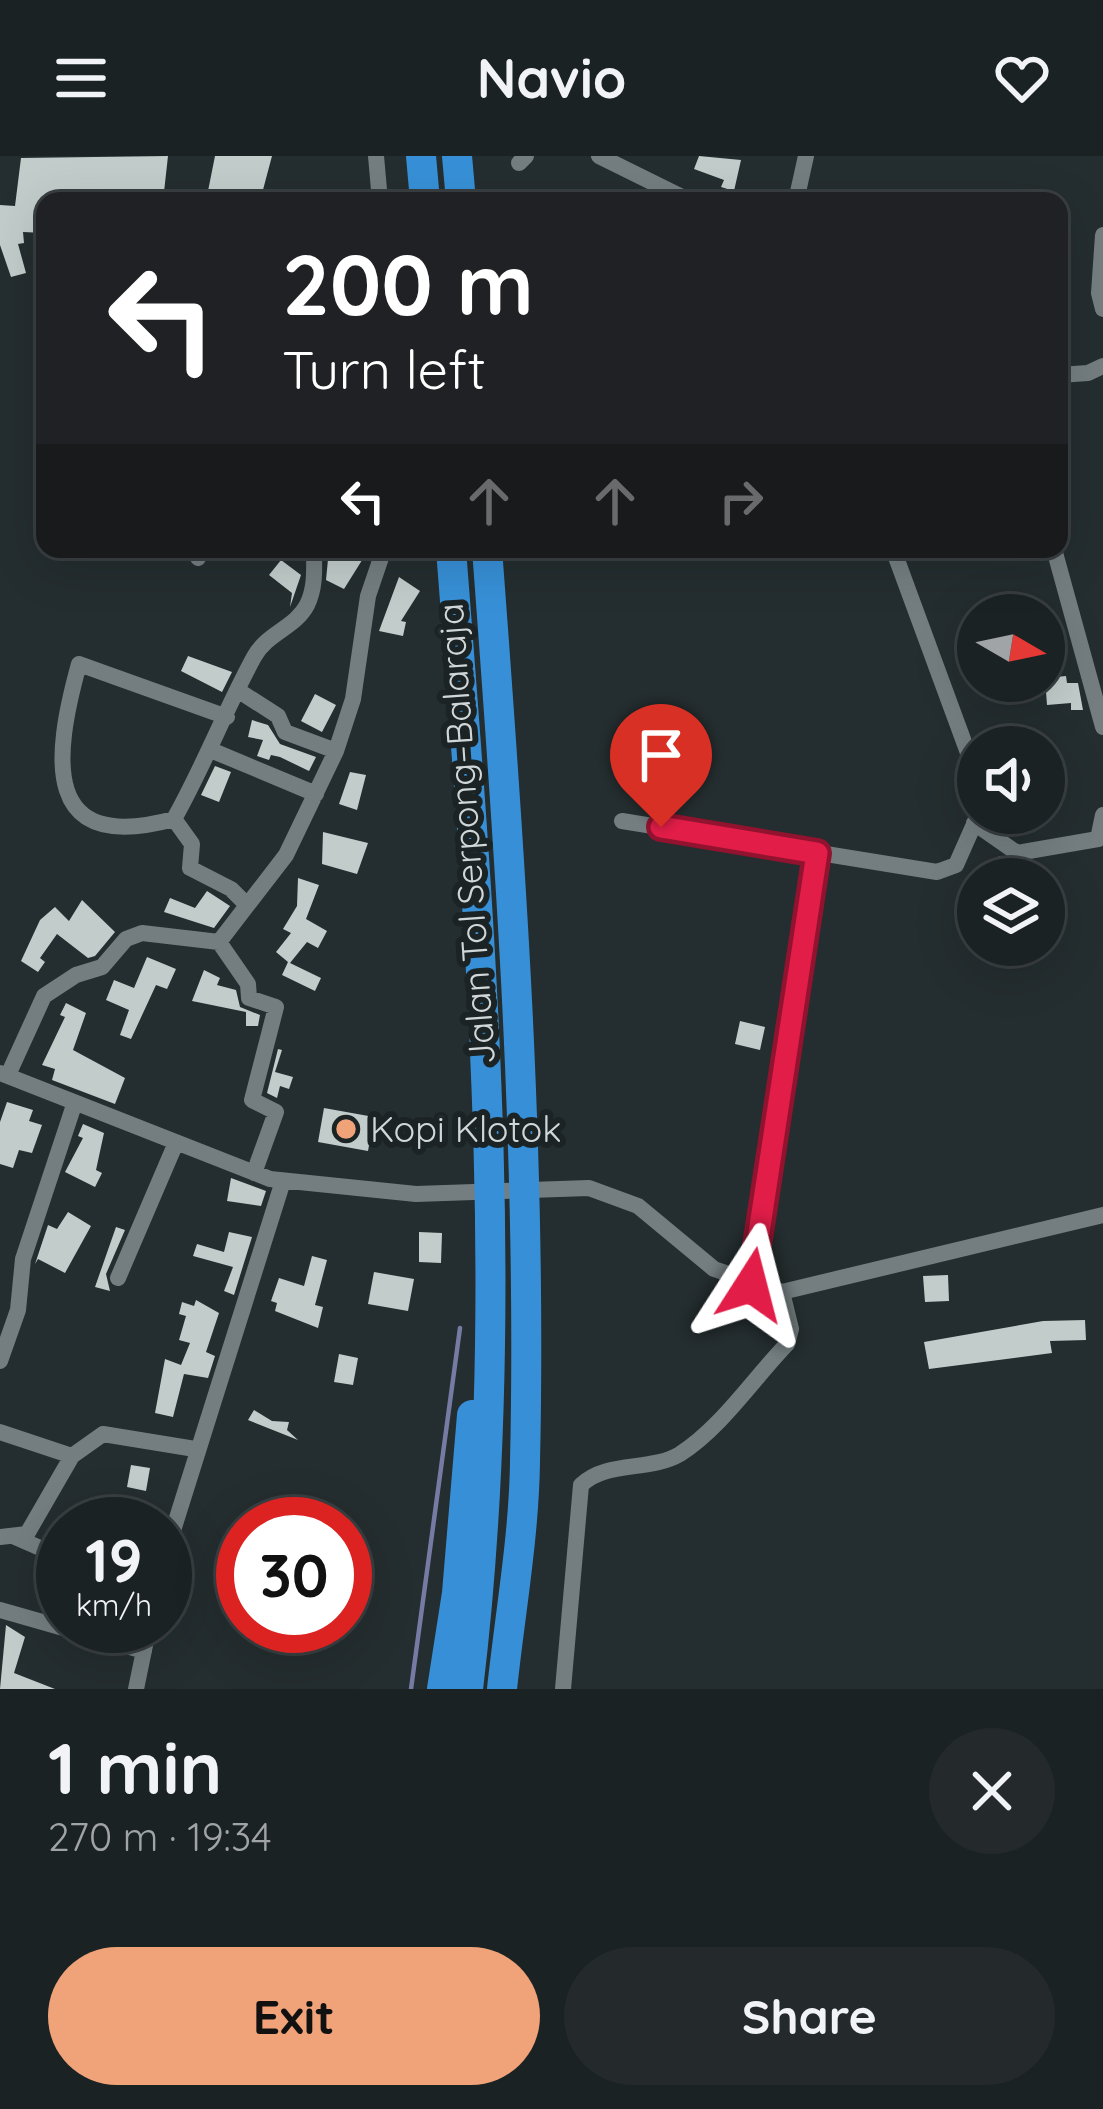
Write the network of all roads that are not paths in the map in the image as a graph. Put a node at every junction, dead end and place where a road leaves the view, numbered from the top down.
1 (376, 156) edge
2 (421, 156) edge
3 (458, 156) edge
4 (599, 156) edge
5 (806, 156) edge
6 (379, 192) edge
7 (424, 192) edge
8 (460, 192) edge
9 (672, 192) edge
10 (799, 192) edge
11 (1103, 235) edge
12 (1103, 309) edge
13 (1103, 366) edge
14 (1068, 373) edge
15 (314, 558) edge
16 (381, 558) edge
17 (452, 558) edge
18 (488, 558) edge
19 (896, 558) edge
20 (1056, 558) edge
21 (239, 691) junction
22 (227, 717) junction
23 (958, 726) edge
24 (1103, 727) edge
25 (213, 751) junction
26 (336, 751) junction
27 (316, 794) junction
28 (1103, 815) edge
29 (174, 819) junction
30 (622, 821) dead end
31 (969, 834) edge
32 (995, 834) edge
33 (817, 853) junction
34 (246, 904) junction
35 (219, 942) junction
36 (4, 1074) edge
37 (74, 1105) junction
38 (175, 1145) junction
39 (254, 1173) junction
40 (283, 1181) junction
41 (489, 1204) junction
42 (1103, 1215) edge
43 (118, 1278) dead end
44 (751, 1285) junction
45 (782, 1292) junction
46 (0, 1360) edge
47 (0, 1432) edge
48 (195, 1449) junction
49 (71, 1456) junction
50 (182, 1497) edge
51 (8, 1537) edge
52 (0, 1610) edge
53 (36, 1620) edge
54 (144, 1653) edge
55 (136, 1689) edge
56 (442, 1689) edge
57 (468, 1689) edge
58 (502, 1689) edge
59 (563, 1689) edge

1 - 6 street
2 - 7 highway
3 - 8 highway
4 - 9 street
5 - 10 street
11 - 12 street
13 - 14 street
15 - 21 street
16 - 26 street
17 - 41 highway, Jalan Tol Serpong–Balaraja
18 - 58 highway, Jalan Tol Serpong–Balaraja
19 - 23 street
20 - 24 street
21 - 22 street
21 - 26 street
22 - 25 street
22 - 29 street
25 - 27 street
25 - 29 street
26 - 27 street
27 - 34 street
28 - 32 street
29 - 34 street
30 - 33 street
31 - 33 street
33 - 44 street
34 - 35 street
35 - 36 street
35 - 39 street
36 - 37 street
37 - 38 street
37 - 46 street
38 - 39 street
38 - 43 street
39 - 40 street
40 - 44 street
40 - 48 street
41 - 56 highway
41 - 57 highway, Jalan Tol Serpong–Balaraja
42 - 45 street
44 - 45 street
45 - 59 street
47 - 49 street
48 - 49 street
48 - 50 street
49 - 51 street
52 - 53 street
54 - 55 street

